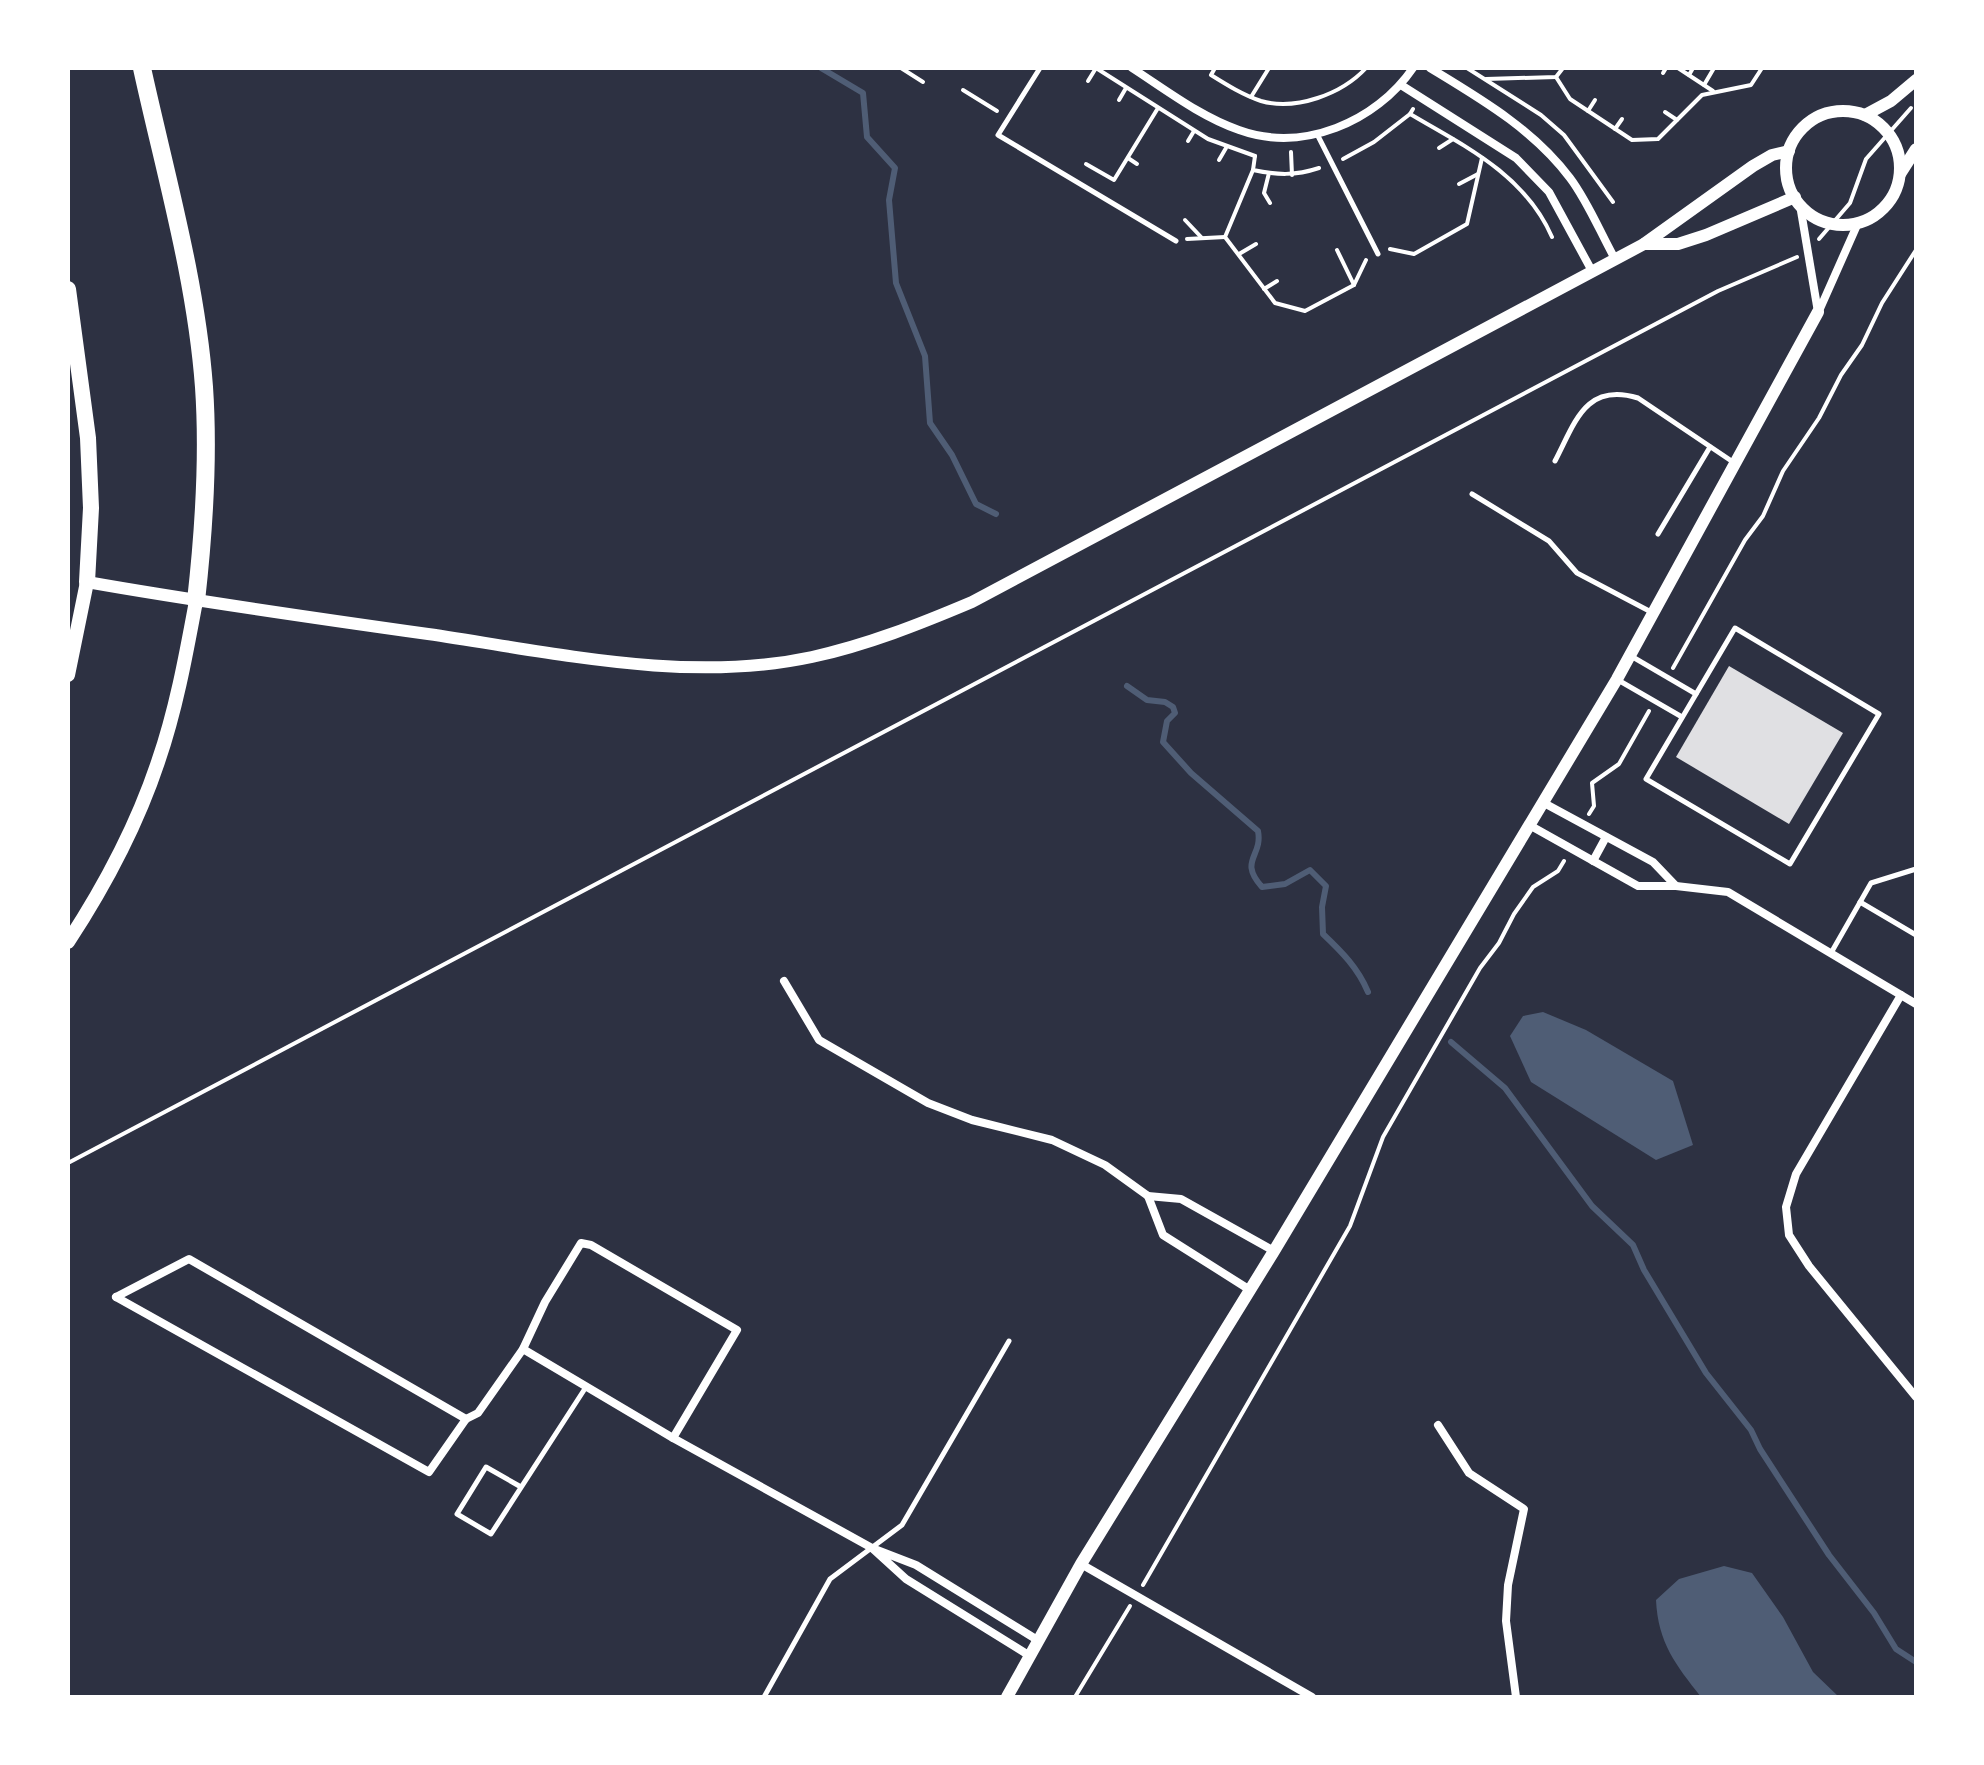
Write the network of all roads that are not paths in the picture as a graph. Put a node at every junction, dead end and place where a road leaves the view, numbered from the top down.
1 (142, 68) edge
2 (1040, 68) edge
3 (1132, 68) edge
4 (1413, 68) edge
5 (1430, 68) edge
6 (1916, 80) edge
7 (1401, 85) junction
8 (1865, 115) junction
9 (1317, 134) junction
10 (1916, 149) edge
11 (1789, 151) junction
12 (1900, 174) junction
13 (1797, 201) junction
14 (1858, 223) junction
15 (1176, 241) dead end
16 (1644, 244) junction
17 (1378, 254) dead end
18 (1615, 259) junction
19 (1592, 271) junction
20 (68, 289) edge
21 (1818, 312) junction
22 (1710, 447) junction
23 (1555, 461) dead end
24 (1737, 465) junction
25 (1472, 494) dead end
26 (1658, 534) dead end
27 (87, 582) junction
28 (196, 601) junction
29 (1654, 613) junction
30 (1630, 656) junction
31 (68, 675) edge
32 (1617, 679) junction
33 (1696, 694) junction
34 (1682, 717) junction
35 (1544, 803) junction
36 (1531, 826) junction
37 (1606, 837) junction
38 (1593, 861) junction
39 (1916, 869) edge
40 (1676, 886) junction
41 (1860, 902) junction
42 (1916, 935) edge
43 (68, 942) edge
44 (1830, 954) junction
45 (784, 981) dead end
46 (1901, 995) junction
47 (1916, 1004) edge
48 (1148, 1196) junction
49 (1274, 1251) junction
50 (1250, 1290) junction
51 (1009, 1341) dead end
52 (523, 1349) junction
53 (586, 1387) junction
54 (1916, 1397) edge
55 (466, 1419) junction
56 (1438, 1425) dead end
57 (673, 1438) junction
58 (521, 1487) junction
59 (872, 1548) junction
60 (1081, 1564) junction
61 (1039, 1641) junction
62 (1030, 1656) junction
63 (764, 1697) edge
64 (1007, 1697) edge
65 (1312, 1697) edge
66 (1516, 1697) edge

1 - 28 highway
2 - 15 lane
3 - 9 street
4 - 7 street
5 - 18 street
6 - 8 street
7 - 9 street
7 - 19 street
8 - 11 street
8 - 12 street
9 - 17 lane
10 - 12 street
11 - 13 street
11 - 16 street
12 - 14 street
13 - 14 street
13 - 16 street
13 - 21 street
14 - 21 street
16 - 18 street
18 - 19 street
19 - 28 street
20 - 27 highway
21 - 24 street
22 - 23 lane
22 - 24 lane
22 - 26 lane
24 - 29 street
25 - 29 lane
27 - 28 street
27 - 31 main road
28 - 43 main road
29 - 30 street
30 - 32 street
30 - 33 lane
32 - 34 lane
32 - 35 street
33 - 34 lane
33 - 34 lane
35 - 36 street
35 - 37 street
36 - 38 street
36 - 49 street
37 - 38 street
37 - 40 street
38 - 40 street
39 - 41 lane
40 - 44 street
41 - 42 lane
41 - 44 lane
44 - 46 street
45 - 48 street
46 - 47 street
46 - 54 street
48 - 49 street
48 - 50 street
49 - 50 street
50 - 60 street
51 - 59 lane
52 - 53 street
52 - 55 street
52 - 57 street
53 - 57 street
53 - 58 lane
55 - 55 street
56 - 66 street
57 - 59 street
58 - 58 lane
59 - 61 street
59 - 62 street
59 - 63 lane
60 - 61 street
60 - 65 street
61 - 62 street
62 - 64 street

